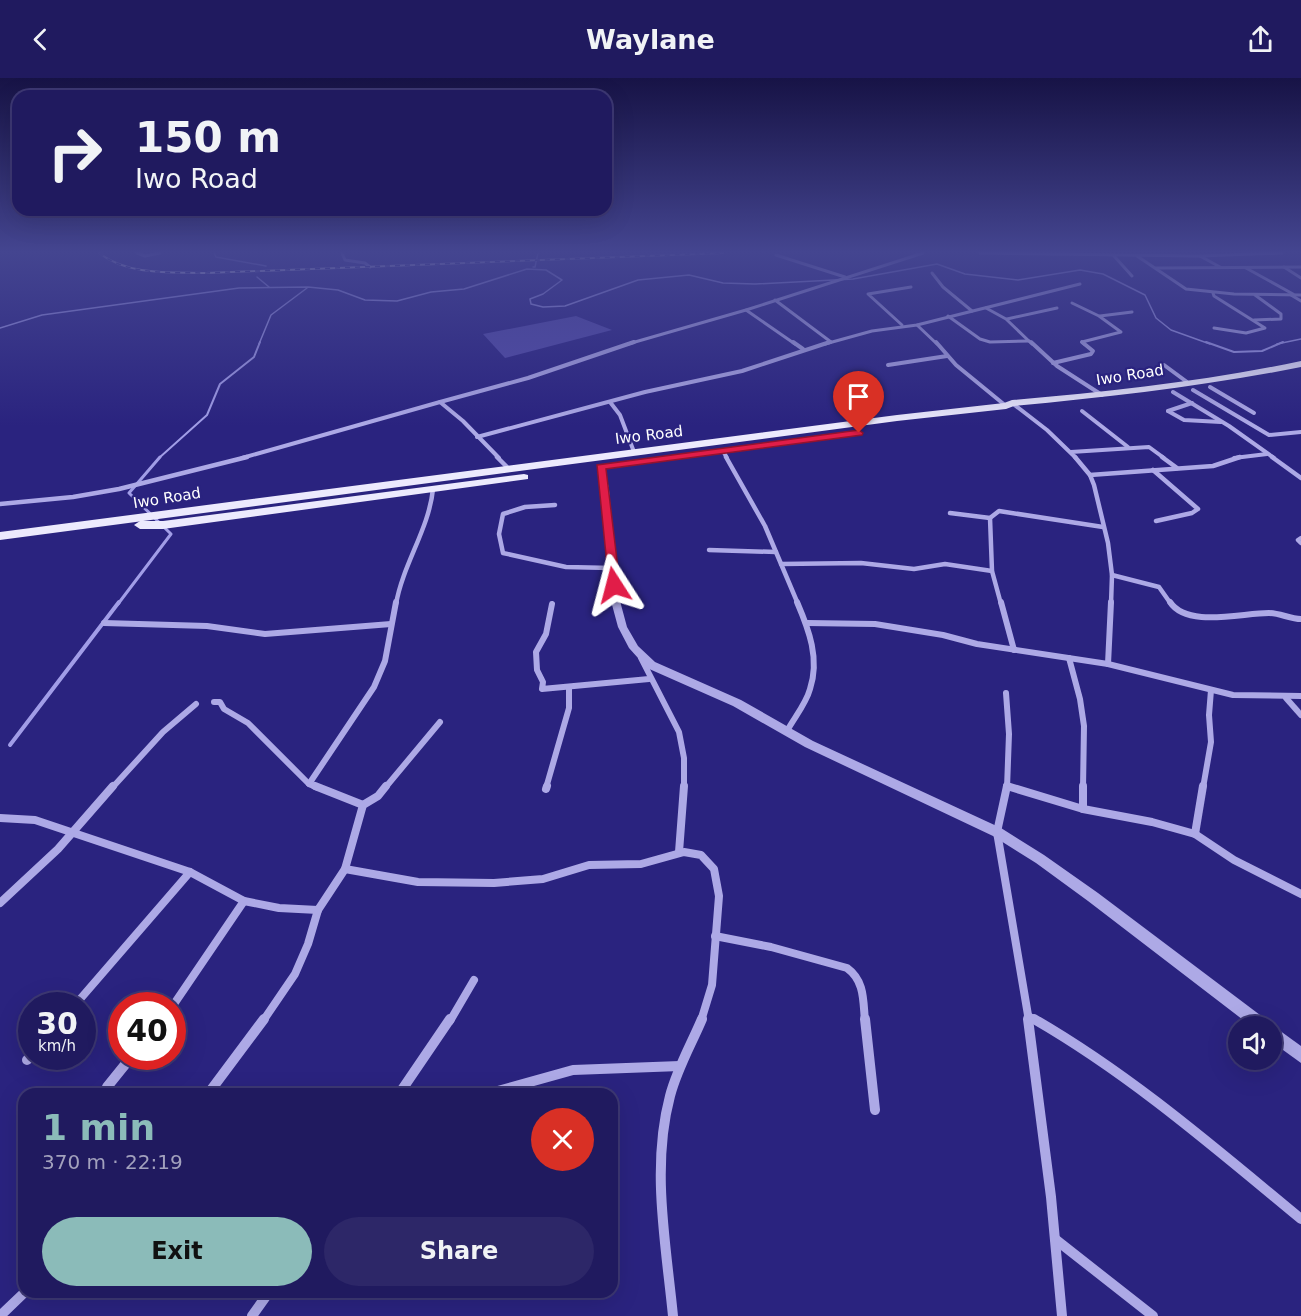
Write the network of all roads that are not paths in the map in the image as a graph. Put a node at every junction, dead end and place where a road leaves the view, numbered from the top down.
1 (743, 311) edge
2 (747, 311) edge
3 (789, 311) edge
4 (886, 311) edge
5 (972, 311) edge
6 (991, 311) edge
7 (1044, 311) edge
8 (1088, 311) edge
9 (1239, 311) edge
10 (1277, 311) edge
11 (1132, 312) dead end
12 (948, 316) junction
13 (1099, 316) junction
14 (1006, 319) junction
15 (1254, 320) junction
16 (902, 325) junction
17 (917, 325) junction
18 (1214, 328) dead end
19 (1029, 341) junction
20 (831, 342) junction
21 (803, 349) junction
22 (947, 356) junction
23 (1053, 363) junction
24 (1301, 364) edge
25 (888, 365) dead end
26 (1164, 365) dead end
27 (1301, 374) edge
28 (1190, 386) junction
29 (1210, 387) junction
30 (1173, 392) junction
31 (1102, 396) junction
32 (440, 402) junction
33 (610, 402) junction
34 (1192, 403) junction
35 (1009, 405) junction
36 (1023, 411) junction
37 (1082, 411) dead end
38 (1254, 413) dead end
39 (1223, 422) junction
40 (1301, 432) edge
41 (477, 437) junction
42 (1129, 447) junction
43 (723, 451) junction
44 (634, 452) junction
45 (1071, 453) junction
46 (1267, 454) junction
47 (601, 467) junction
48 (508, 468) junction
49 (1177, 469) junction
50 (1153, 470) junction
51 (1090, 475) junction
52 (1301, 478) edge
53 (433, 489) junction
54 (0, 504) edge
55 (555, 504) dead end
56 (950, 513) dead end
57 (990, 518) junction
58 (160, 519) junction
59 (143, 521) junction
60 (1156, 521) dead end
61 (1103, 527) junction
62 (0, 536) edge
63 (1301, 538) edge
64 (0, 543) edge
65 (1301, 543) edge
66 (709, 550) dead end
67 (776, 552) junction
68 (781, 564) junction
69 (611, 568) junction
70 (992, 571) junction
71 (1112, 575) junction
72 (552, 604) dead end
73 (1301, 619) edge
74 (104, 623) dead end
75 (807, 623) junction
76 (391, 624) junction
77 (1014, 650) junction
78 (641, 658) junction
79 (1070, 658) junction
80 (1108, 664) junction
81 (649, 679) junction
82 (569, 688) junction
83 (1211, 690) junction
84 (1006, 693) dead end
85 (1301, 696) edge
86 (1286, 698) junction
87 (214, 702) dead end
88 (196, 704) dead end
89 (1301, 715) edge
90 (440, 722) dead end
91 (787, 731) junction
92 (309, 784) junction
93 (1007, 786) junction
94 (546, 789) dead end
95 (363, 805) junction
96 (1083, 809) junction
97 (0, 818) edge
98 (997, 832) junction
99 (74, 833) junction
100 (1196, 834) junction
101 (679, 852) junction
102 (345, 869) junction
103 (190, 872) junction
104 (1301, 894) edge
105 (244, 901) junction
106 (0, 903) edge
107 (318, 910) junction
108 (715, 936) junction
109 (474, 980) dead end
110 (86, 992) edge
111 (182, 992) edge
112 (1028, 1016) junction
113 (1250, 1016) edge
114 (1282, 1041) edge
115 (1301, 1055) edge
116 (680, 1066) junction
117 (121, 1070) edge
118 (107, 1087) dead end
119 (213, 1088) edge
120 (403, 1088) edge
121 (508, 1088) edge
122 (875, 1110) dead end
123 (1301, 1219) edge
124 (1055, 1239) junction
125 (20, 1298) edge
126 (265, 1298) edge
127 (0, 1316) edge
128 (252, 1316) edge
129 (672, 1316) edge
130 (1062, 1316) edge
131 (1153, 1316) edge

1 - 32 street
2 - 21 street
3 - 20 street
4 - 16 street
5 - 12 street
6 - 14 street
7 - 14 street
8 - 13 street
9 - 15 street
10 - 15 street
11 - 13 street
12 - 17 street
12 - 19 street
13 - 23 street
14 - 19 street
15 - 18 street
16 - 17 street
16 - 20 street
17 - 22 street
19 - 23 street
20 - 21 street
21 - 33 street
22 - 25 street
22 - 35 street
23 - 31 street
24 - 28 main road, Iwo Road
26 - 28 street
27 - 29 main road, Iwo Road
28 - 29 main road, Iwo Road
28 - 30 main road, Iwo Road
28 - 31 main road, Iwo Road
28 - 40 street
29 - 38 street
30 - 34 street
30 - 36 main road, Iwo Road
31 - 35 main road, Iwo Road
32 - 41 street
32 - 54 street
33 - 41 street
33 - 44 street
34 - 39 street
34 - 39 street
35 - 36 street
35 - 44 main road, Iwo Road
36 - 43 main road, Iwo Road
36 - 45 street
37 - 42 street
39 - 46 street
41 - 48 street
42 - 45 street
42 - 49 street
43 - 47 main road, Iwo Road
43 - 67 street
44 - 48 main road, Iwo Road
45 - 51 street
46 - 49 street
46 - 52 street
47 - 53 main road, Iwo Road
47 - 69 street
48 - 58 main road, Iwo Road
49 - 50 street
50 - 51 street
50 - 60 street
51 - 61 street
53 - 58 main road, Iwo Road
53 - 76 street
55 - 69 street
56 - 57 street
57 - 61 street
57 - 70 street
58 - 59 main road, Iwo Road
59 - 62 main road, Iwo Road
59 - 64 main road, Iwo Road
61 - 71 street
63 - 65 street
66 - 67 street
67 - 68 street
68 - 70 street
68 - 75 street
69 - 78 street
70 - 77 street
71 - 73 street
71 - 80 street
72 - 82 street
74 - 76 street
75 - 77 street
75 - 91 street
76 - 92 street
77 - 79 street
78 - 81 street
78 - 91 street
79 - 80 street
79 - 96 street
80 - 83 street
81 - 82 street
81 - 101 street
82 - 94 street
83 - 86 street
83 - 100 street
84 - 93 street
85 - 86 street
86 - 89 street
87 - 92 street
88 - 99 street
90 - 95 street
91 - 98 street
92 - 95 street
93 - 96 street
93 - 98 street
95 - 102 street
96 - 100 street
97 - 99 street
98 - 112 street
98 - 113 street
99 - 103 street
99 - 106 street
100 - 104 street
101 - 102 street
101 - 108 street
102 - 107 street
103 - 105 street
103 - 110 street
105 - 107 street
105 - 111 street
107 - 119 street
108 - 116 street
108 - 122 street
109 - 120 street
112 - 123 street
112 - 124 street
114 - 115 street
116 - 121 street
116 - 129 street
117 - 118 street
124 - 130 street
124 - 131 street
125 - 127 street
126 - 128 street

